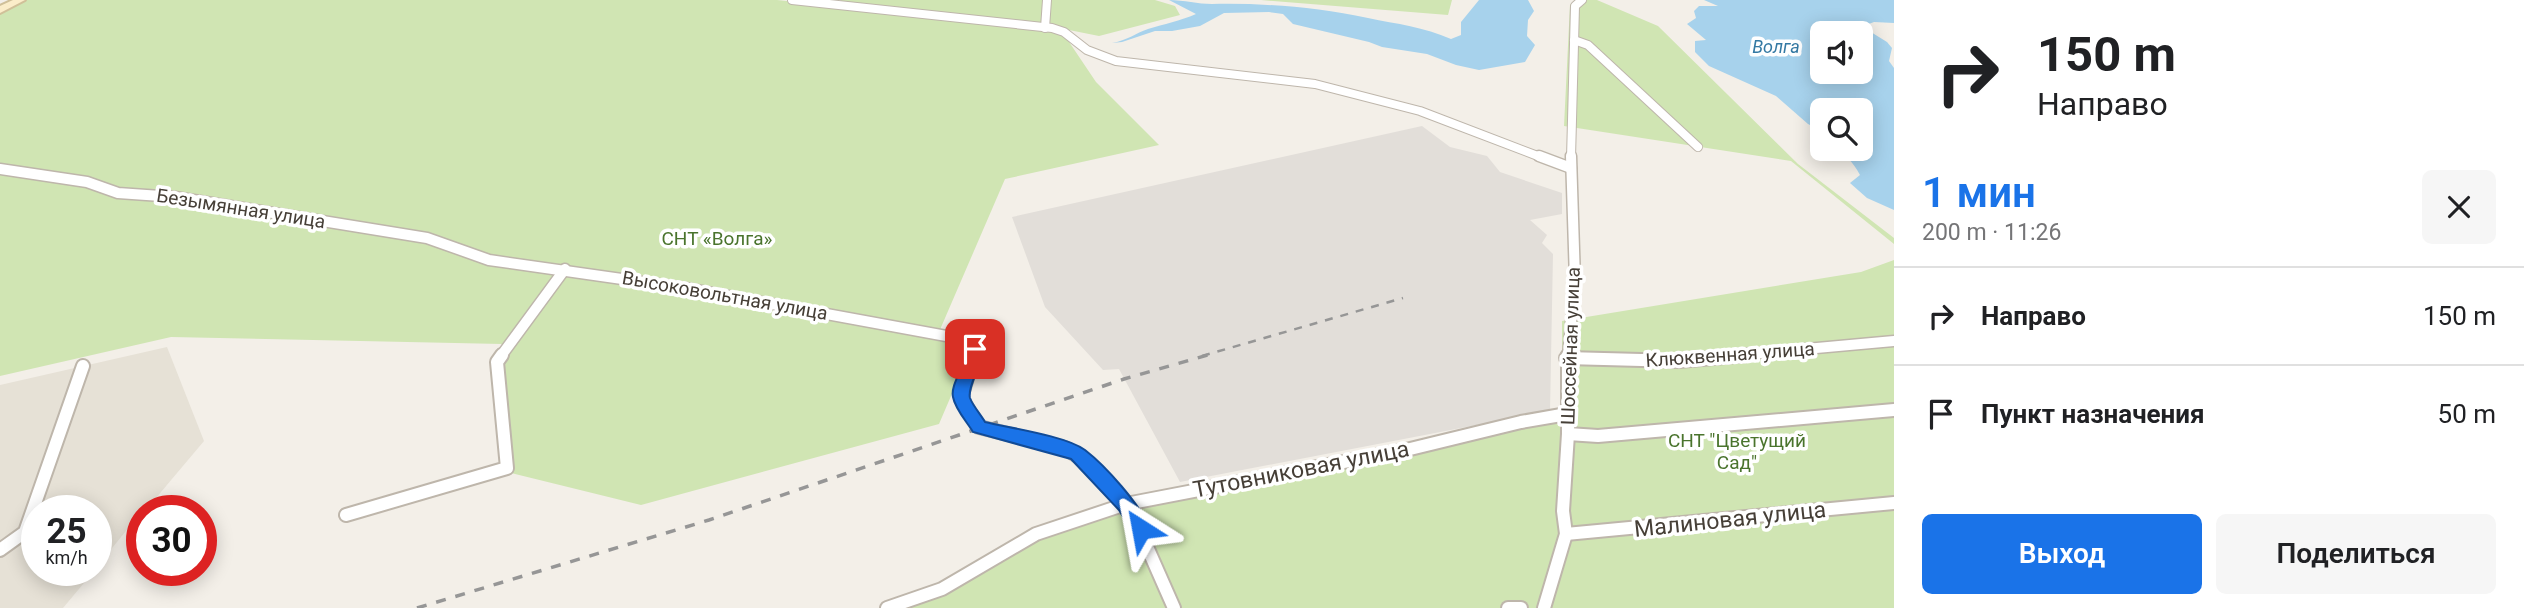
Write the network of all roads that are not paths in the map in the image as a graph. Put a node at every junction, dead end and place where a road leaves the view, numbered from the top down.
1 (20, 0) edge
2 (792, 0) edge
3 (1047, 0) edge
4 (1582, 0) edge
5 (0, 10) edge
6 (1045, 28) junction
7 (1574, 40) junction
8 (1698, 146) dead end
9 (1571, 168) junction
10 (0, 169) edge
11 (480, 257) joint
12 (565, 269) junction
13 (1894, 341) edge
14 (1566, 358) junction
15 (83, 366) dead end
16 (1894, 410) edge
17 (1567, 414) junction
18 (1567, 434) junction
19 (1894, 503) edge
20 (1126, 504) junction
21 (346, 515) dead end
22 (1566, 534) junction
23 (1, 550) edge
24 (887, 608) edge
25 (1174, 608) edge
26 (1508, 608) edge
27 (1521, 608) edge
28 (1544, 608) edge

1 - 5 street
2 - 6 street
3 - 6 street
4 - 7 street, Шоссейная улица
6 - 9 street
7 - 8 street
7 - 9 street, Шоссейная улица
9 - 14 street, Шоссейная улица
10 - 11 street, Безымянная улица
11 - 12 street, Высоковольтная улица
12 - 20 street, Высоковольтная улица
12 - 21 street
13 - 14 street, Клюквенная улица
14 - 17 street, Шоссейная улица
15 - 23 street
16 - 18 street
17 - 18 street, Шоссейная улица
17 - 20 street, Тутовниковая улица
18 - 22 street, Шоссейная улица
19 - 22 street, Малиновая улица
20 - 24 street, Тутовниковая улица
20 - 25 street
22 - 28 street, Шоссейная улица
26 - 27 street

